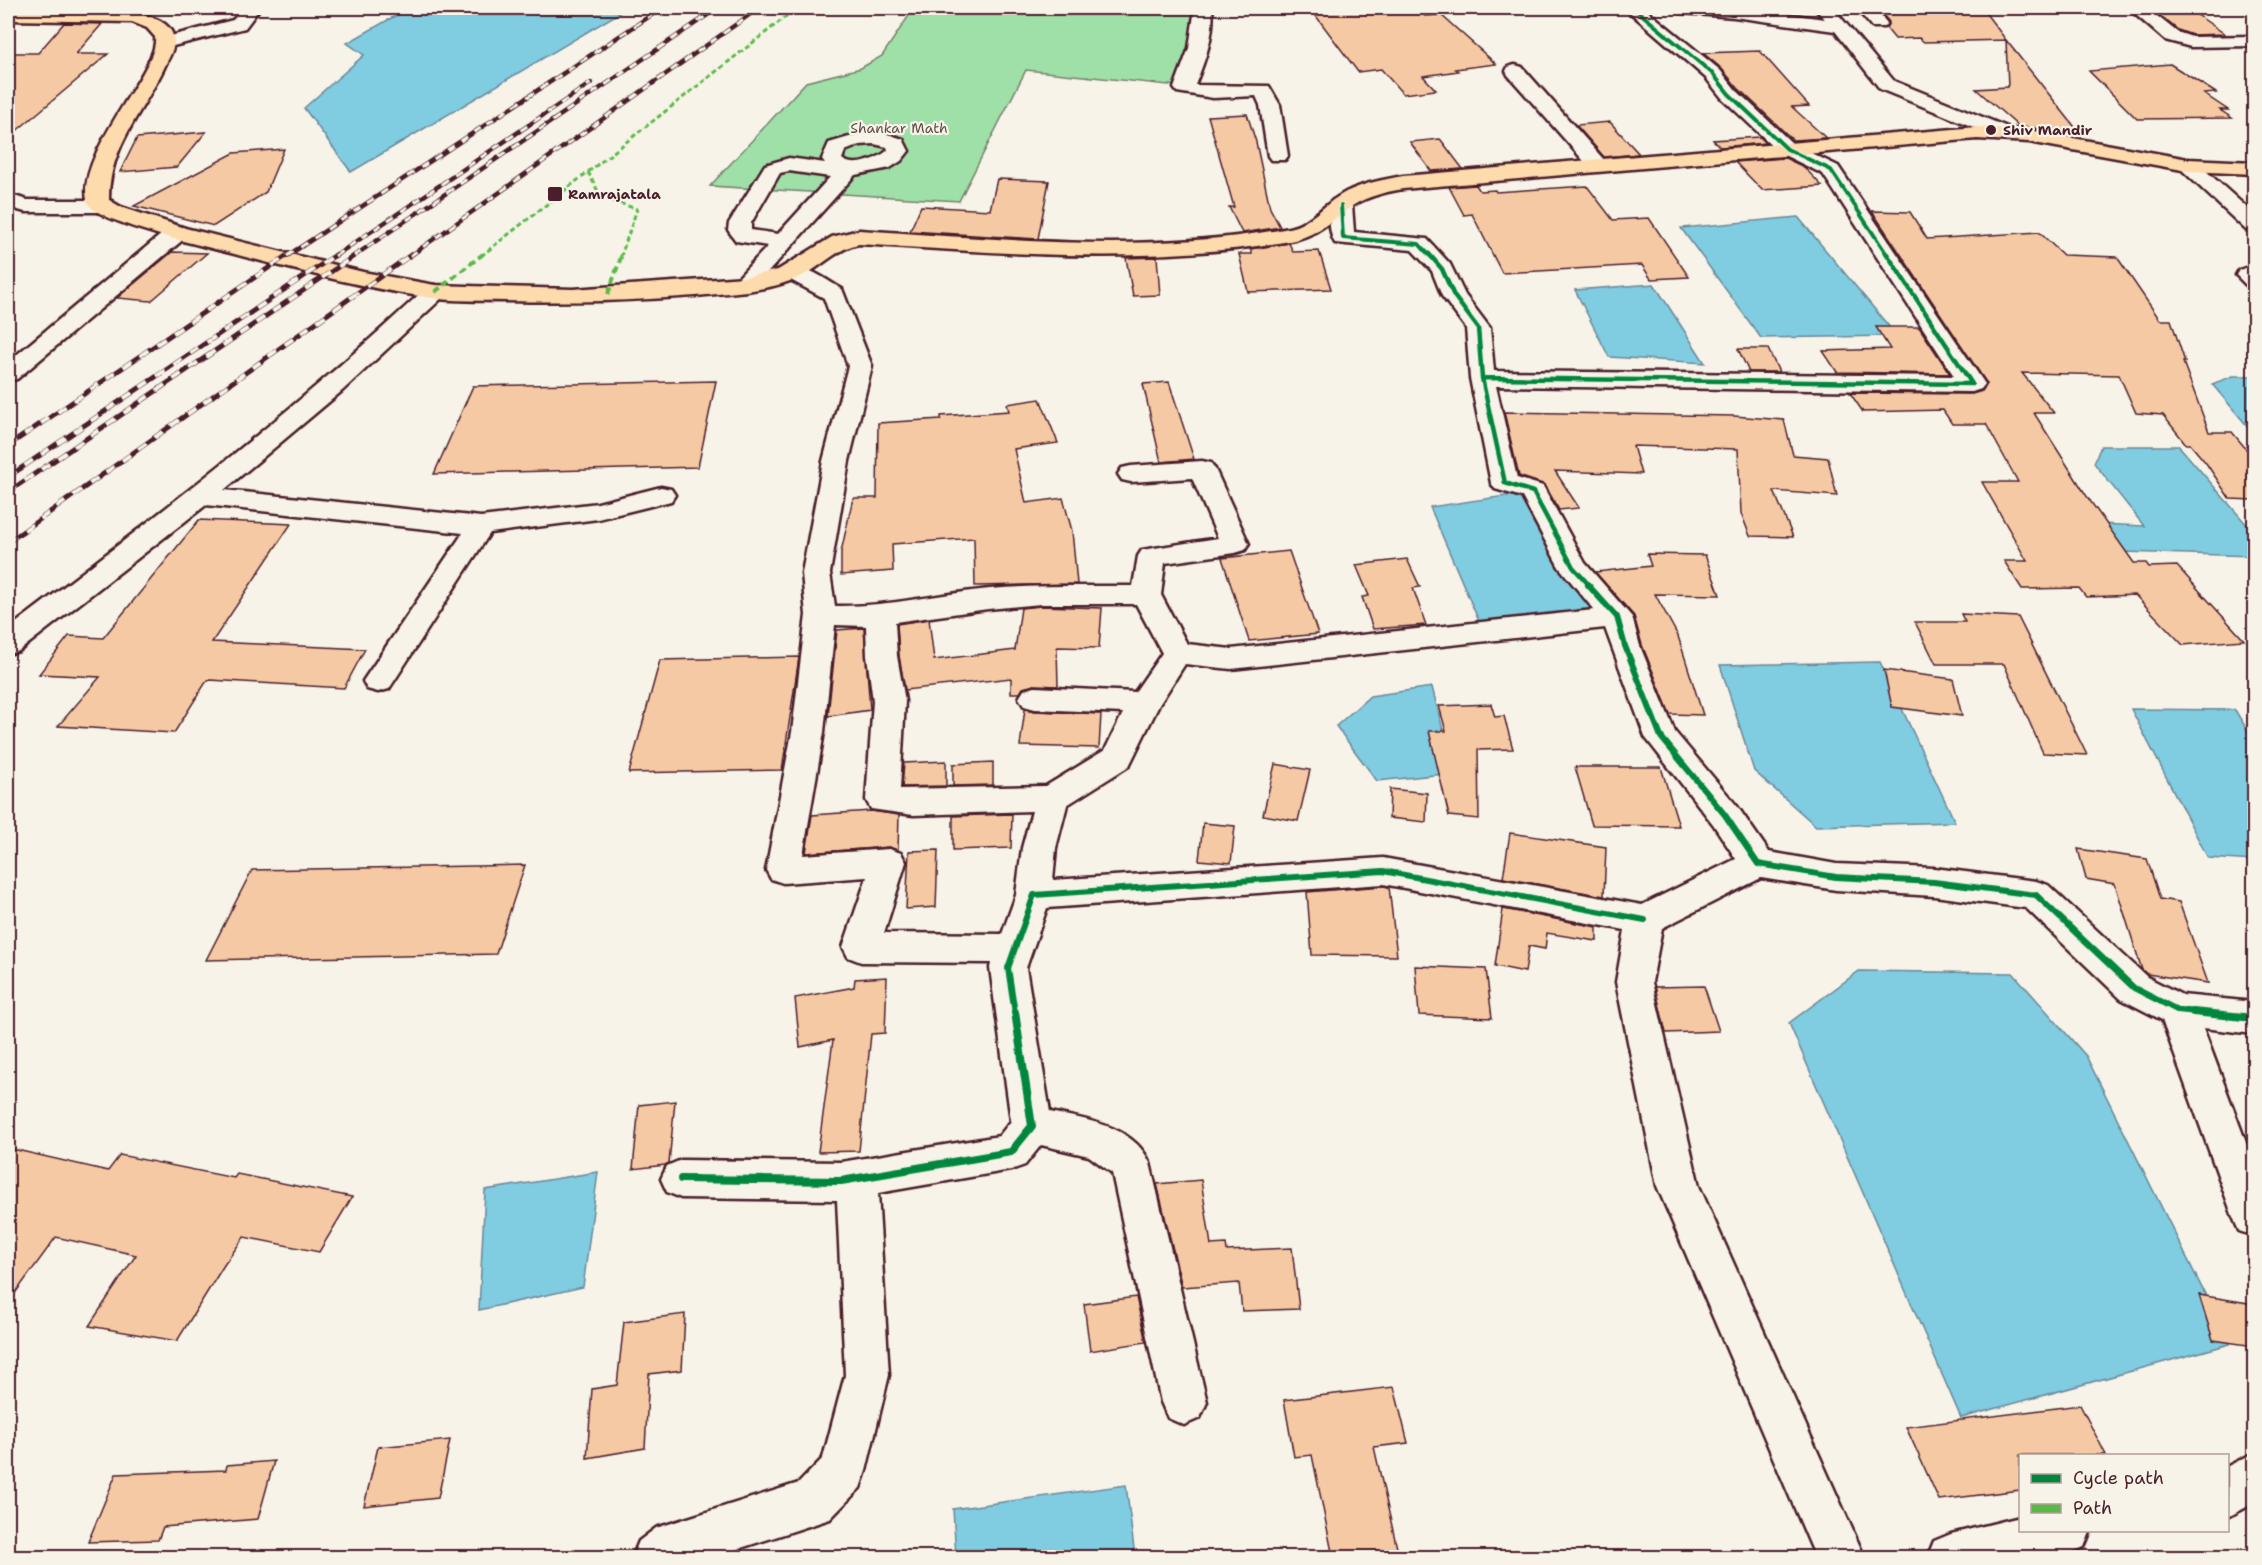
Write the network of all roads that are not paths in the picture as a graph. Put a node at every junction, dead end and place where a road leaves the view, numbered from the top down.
1 (251, 8) edge
2 (1204, 8) edge
3 (1634, 8) edge
4 (1683, 8) edge
5 (1822, 8) edge
6 (1865, 8) edge
7 (2137, 8) edge
8 (24, 12) edge
9 (1878, 23) dead end
10 (1840, 26) junction
11 (2254, 41) edge
12 (165, 43) junction
13 (1515, 71) dead end
14 (2005, 134) junction
15 (1786, 149) junction
16 (1278, 156) dead end
17 (1598, 165) junction
18 (2188, 165) junction
19 (2254, 168) edge
20 (8, 200) edge
21 (1341, 205) junction
22 (104, 206) junction
23 (2254, 225) edge
24 (177, 233) junction
25 (784, 241) junction
26 (793, 272) junction
27 (2254, 272) edge
28 (2254, 280) edge
29 (745, 284) junction
30 (435, 292) junction
31 (8, 374) edge
32 (1482, 378) junction
33 (1131, 474) dead end
34 (661, 495) dead end
35 (201, 496) junction
36 (481, 526) junction
37 (1146, 596) junction
38 (880, 614) junction
39 (820, 615) junction
40 (1617, 617) junction
41 (8, 644) edge
42 (1177, 653) junction
43 (378, 681) dead end
44 (1035, 698) dead end
45 (1144, 703) junction
46 (1052, 798) junction
47 (1758, 864) junction
48 (1034, 895) junction
49 (1645, 920) junction
50 (1015, 949) junction
51 (2177, 1010) junction
52 (2254, 1018) edge
53 (1032, 1126) junction
54 (857, 1178) junction
55 (681, 1179) dead end
56 (2254, 1217) edge
57 (1184, 1402) dead end
58 (2254, 1476) edge
59 (2229, 1492) edge
60 (2058, 1532) edge
61 (656, 1557) edge
62 (1841, 1557) edge
63 (1952, 1557) edge

1 - 12 street
2 - 16 street
3 - 15 street
4 - 10 street
5 - 10 street
6 - 9 street
7 - 11 street
8 - 12 main road
10 - 14 street
12 - 22 main road
13 - 17 street
14 - 15 main road
14 - 18 main road
15 - 17 main road
15 - 32 street
17 - 21 main road
18 - 19 main road
18 - 23 street
20 - 22 street
21 - 26 main road
21 - 32 street
22 - 24 main road
24 - 30 main road
24 - 31 street
25 - 25 street
25 - 29 street
26 - 29 main road
26 - 39 street
27 - 28 street
29 - 30 main road
30 - 35 street
32 - 40 street
33 - 37 street
34 - 36 street
35 - 36 street
35 - 41 street
36 - 43 street
37 - 38 street
37 - 42 street
38 - 39 street
38 - 46 street
39 - 50 street
40 - 42 street
40 - 47 street
42 - 45 street
44 - 45 street
45 - 46 street
46 - 48 street
47 - 49 street
47 - 51 street
48 - 49 street
48 - 50 street
49 - 62 street
50 - 53 street
51 - 52 street
51 - 56 street
53 - 54 street
53 - 57 street
54 - 55 street
54 - 61 street
58 - 59 street
60 - 63 street

